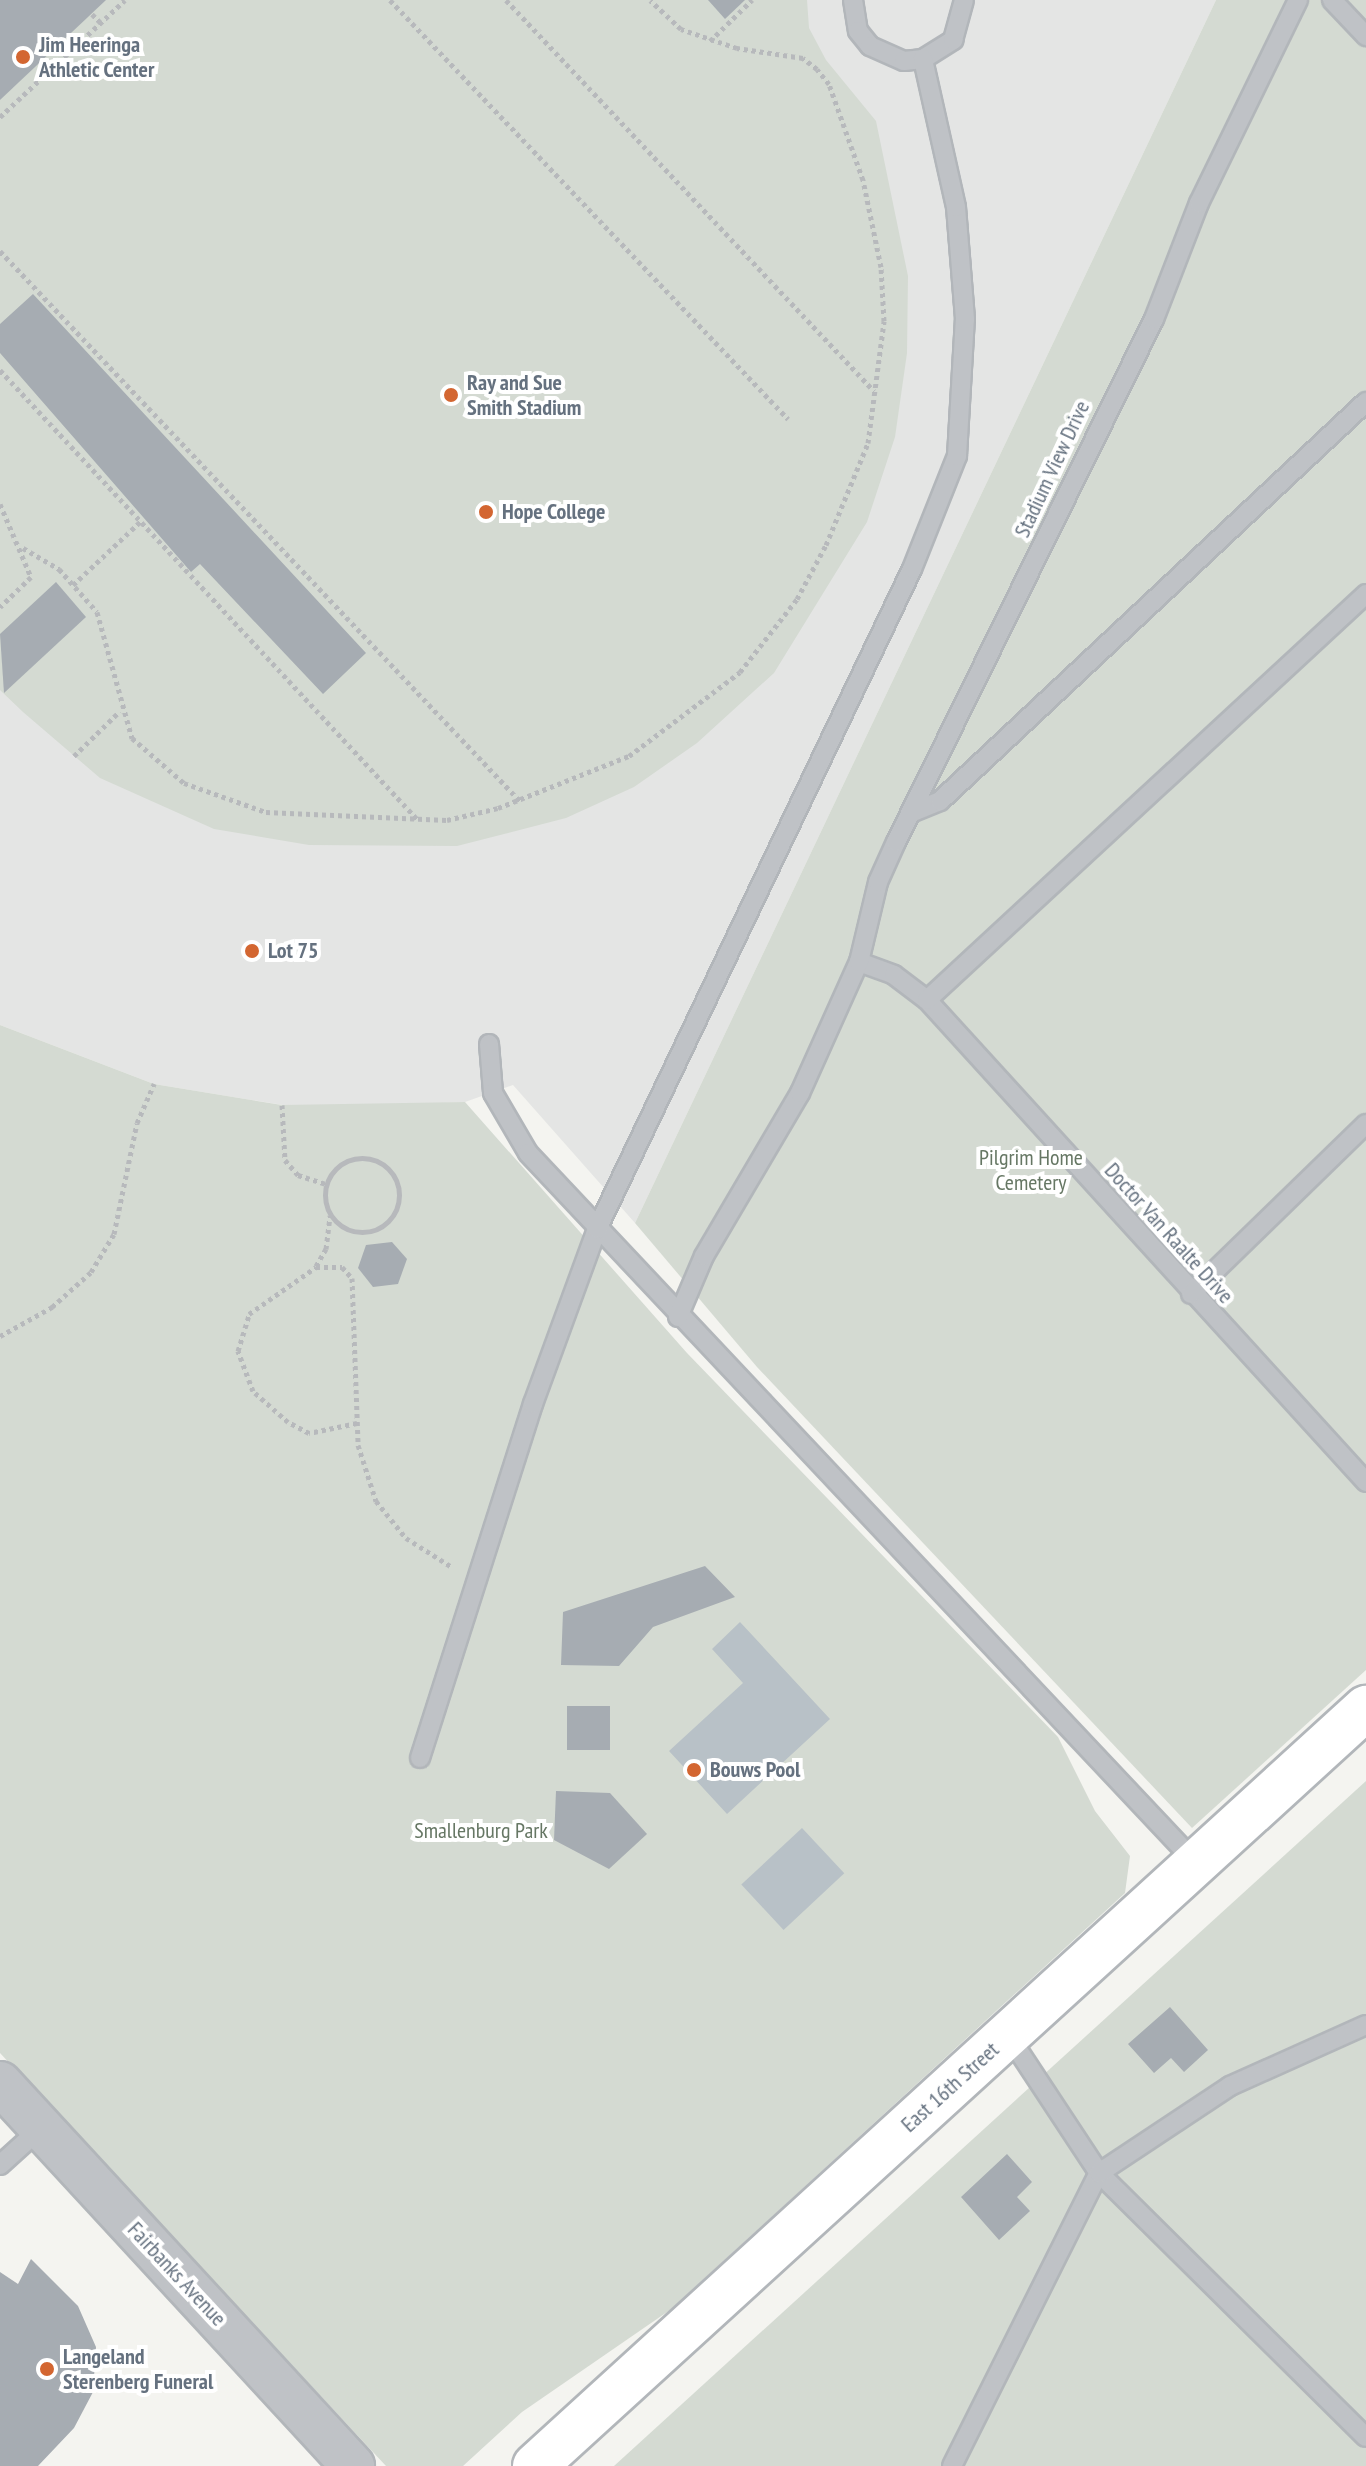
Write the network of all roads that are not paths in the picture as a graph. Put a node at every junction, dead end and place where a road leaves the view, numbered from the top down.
1 (853, 0) edge
2 (964, 0) edge
3 (1298, 0) edge
4 (1332, 0) edge
5 (1366, 36) edge
6 (923, 59) junction
7 (1366, 402) edge
8 (1366, 594) edge
9 (913, 812) junction
10 (859, 962) junction
11 (927, 1000) junction
12 (489, 1044) dead end
13 (1366, 1124) edge
14 (597, 1229) junction
15 (1191, 1294) junction
16 (678, 1317) junction
17 (1366, 1482) edge
18 (1366, 1708) edge
19 (420, 1758) dead end
20 (1197, 1864) junction
21 (1366, 2025) edge
22 (1008, 2034) junction
23 (0, 2083) edge
24 (42, 2127) junction
25 (0, 2165) edge
26 (1099, 2173) junction
27 (1366, 2437) edge
28 (353, 2466) edge
29 (535, 2466) edge
30 (952, 2466) edge

1 - 6 lane
2 - 6 lane
3 - 9 lane, Stadium View Drive
4 - 5 lane
6 - 14 lane
7 - 9 lane
8 - 11 lane
9 - 10 lane, Stadium View Drive
10 - 11 lane, Doctor Van Raalte Drive
10 - 16 lane, Stadium View Drive
11 - 15 lane, Doctor Van Raalte Drive
12 - 14 lane
13 - 15 lane
14 - 16 lane
14 - 19 lane
15 - 17 lane, Doctor Van Raalte Drive
16 - 20 lane
18 - 20 main road, East 16th Street
20 - 22 main road, East 16th Street
21 - 26 lane
22 - 26 lane
22 - 29 main road, East 16th Street
23 - 24 street, Fairbanks Avenue
24 - 25 lane
24 - 28 street, Fairbanks Avenue
26 - 27 lane
26 - 30 lane

